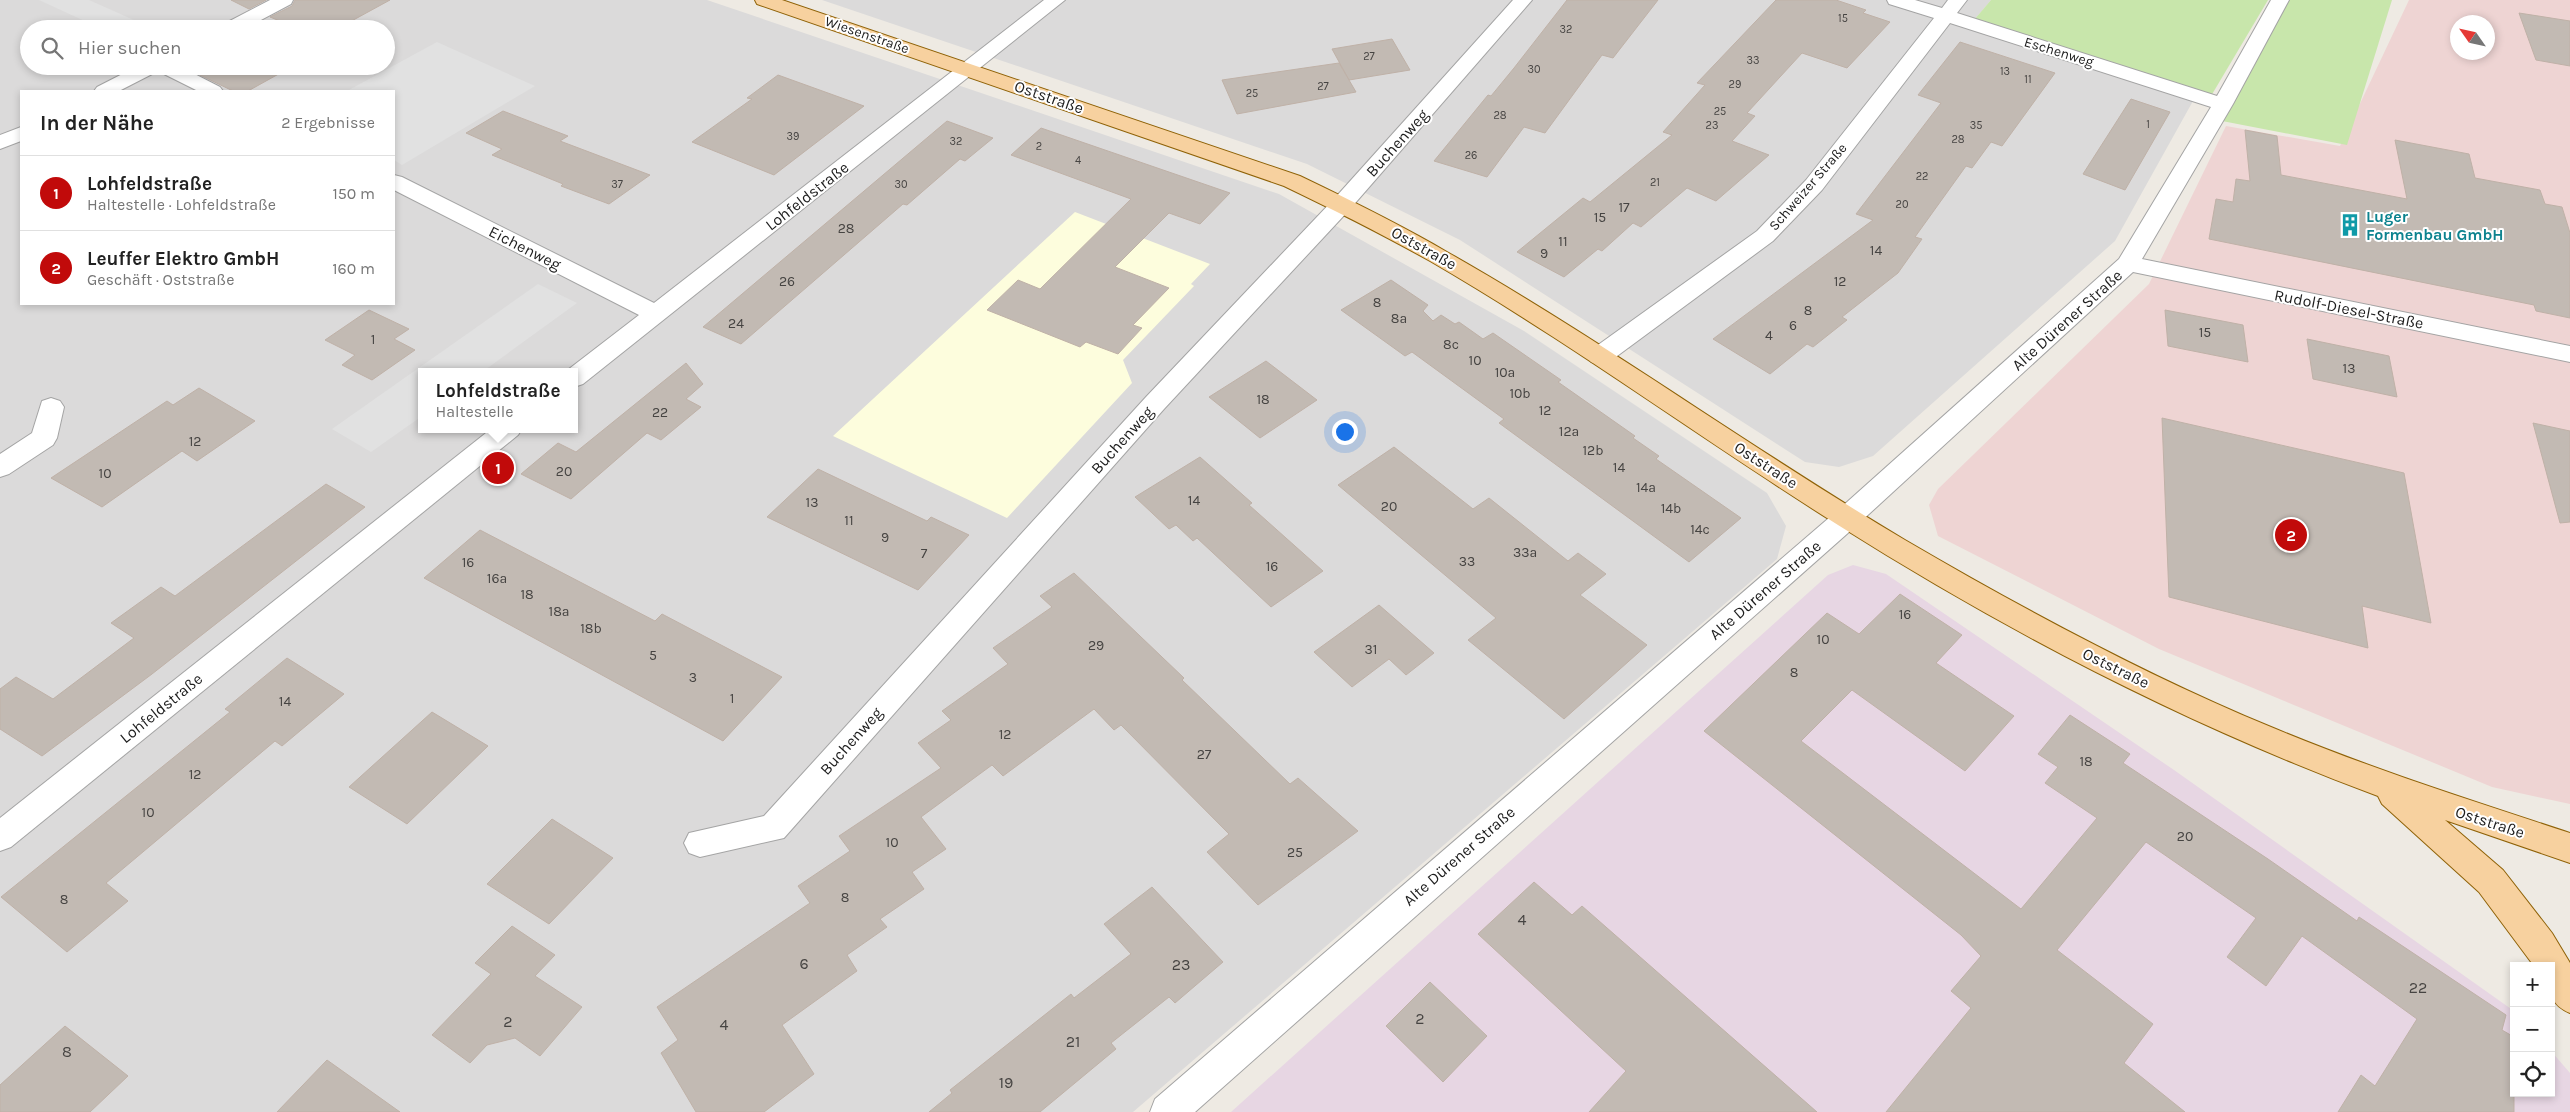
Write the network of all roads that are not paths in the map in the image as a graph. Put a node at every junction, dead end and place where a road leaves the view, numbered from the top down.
1 (284, 0) edge
2 (764, 0) edge
3 (1056, 0) edge
4 (1524, 0) edge
5 (1896, 0) edge
6 (2280, 0) edge
7 (1952, 8) edge
8 (246, 20) edge
9 (970, 69) junction
10 (136, 75) edge
11 (181, 75) edge
12 (106, 90) edge
13 (211, 90) edge
14 (2223, 104) junction
15 (20, 133) edge
16 (0, 143) edge
17 (395, 183) edge
18 (1342, 204) junction
19 (2128, 264) junction
20 (656, 314) junction
21 (2570, 354) edge
22 (1600, 356) junction
23 (578, 375) edge
24 (51, 407) dead end
25 (504, 433) edge
26 (0, 468) edge
27 (1847, 518) junction
28 (2382, 784) junction
29 (0, 836) edge
30 (700, 843) dead end
31 (2570, 848) edge
32 (2570, 996) edge
33 (1168, 1112) edge

1 - 8 street
2 - 9 main road, Wiesenstraße
3 - 9 street, Lohfeldstraße
4 - 18 street, Buchenweg
5 - 7 street, Eschenweg
6 - 14 street, Alte Dürener Straße
7 - 14 street, Eschenweg
7 - 22 street, Schweizer Straße
9 - 18 main road, Oststraße
9 - 20 street, Lohfeldstraße
10 - 12 street
11 - 13 street
14 - 19 street, Alte Dürener Straße
15 - 16 street
17 - 20 street, Eichenweg
18 - 22 main road, Oststraße
18 - 30 street, Buchenweg
19 - 21 street, Rudolf-Diesel-Straße
19 - 27 street, Alte Dürener Straße
20 - 23 street, Lohfeldstraße
22 - 27 main road, Oststraße
24 - 26 street
25 - 29 street, Lohfeldstraße
27 - 28 main road, Oststraße
27 - 33 street, Alte Dürener Straße
28 - 31 main road, Oststraße
28 - 32 main road

